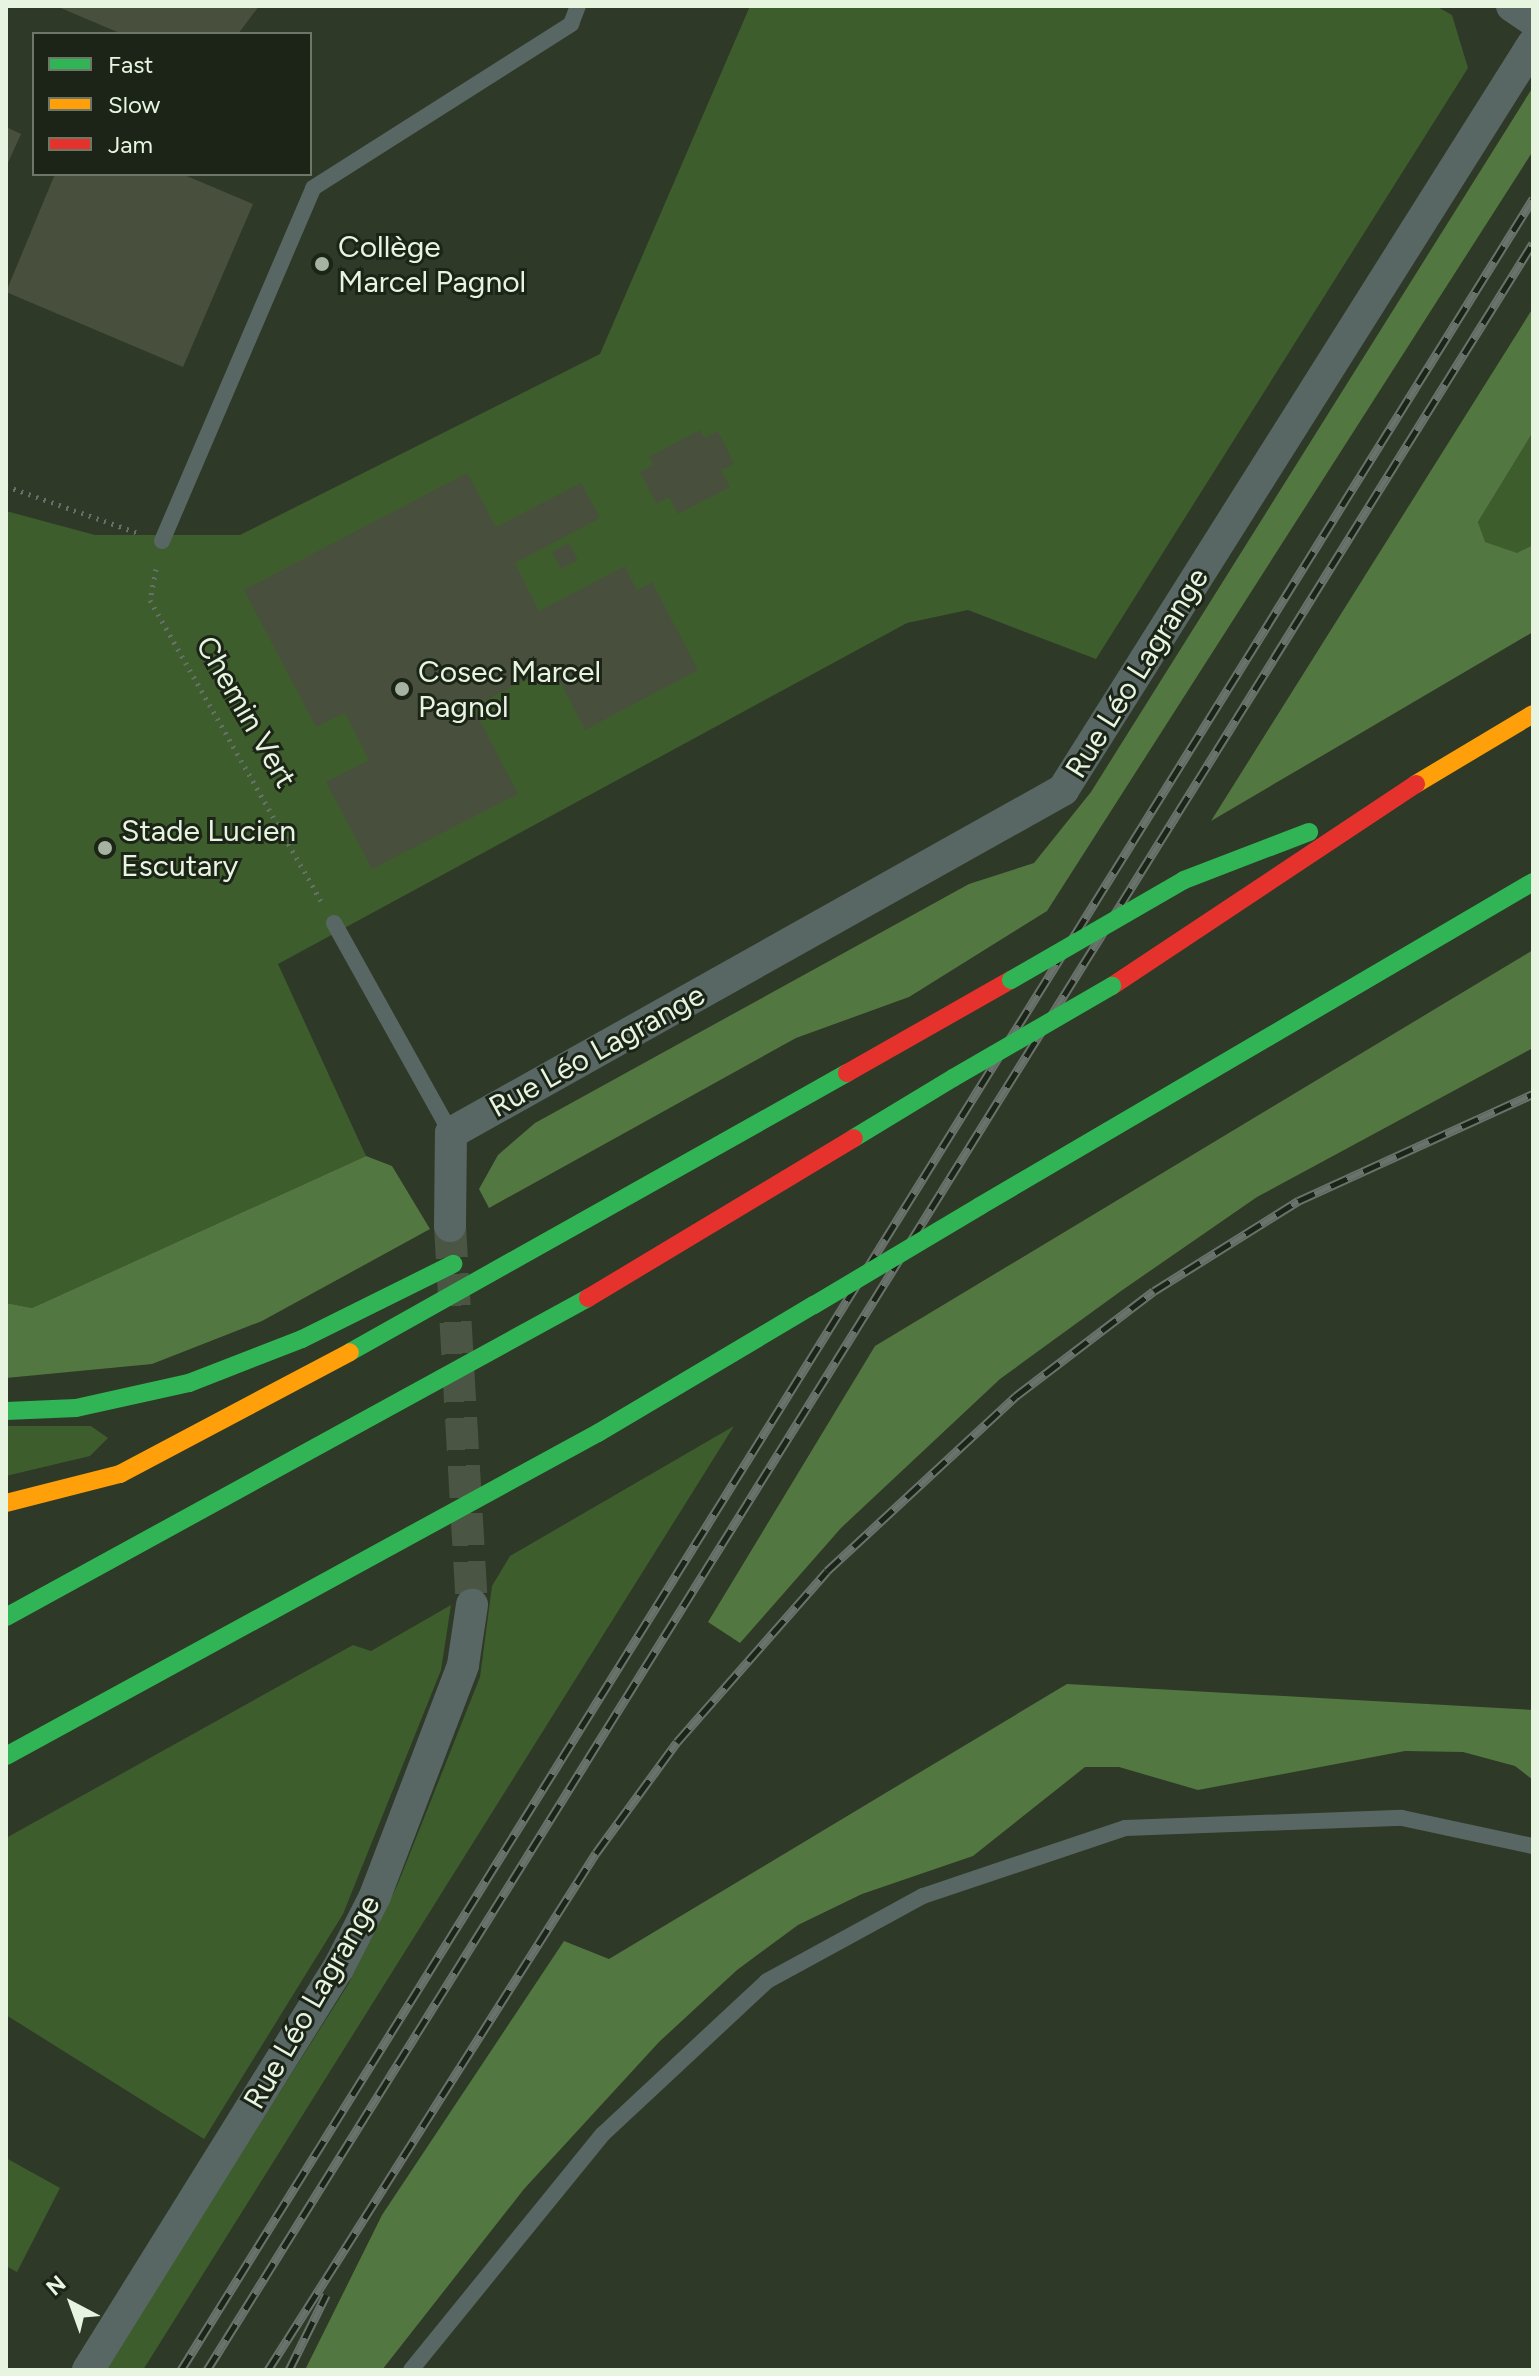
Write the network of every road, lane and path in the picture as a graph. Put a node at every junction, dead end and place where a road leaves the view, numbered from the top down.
1 (578, 6) edge
2 (1512, 6) edge
3 (1533, 20) edge
4 (1533, 44) edge
5 (6, 486) edge
6 (162, 541) junction
7 (1533, 714) edge
8 (1382, 804) junction
9 (1533, 882) edge
10 (334, 923) joint
11 (451, 1133) junction
12 (599, 1207) junction
13 (556, 1213) dead end
14 (450, 1226) tunnel mouth
15 (477, 1251) dead end
16 (6, 1411) edge
17 (6, 1503) edge
18 (472, 1605) tunnel mouth
19 (6, 1617) edge
20 (6, 1756) edge
21 (1533, 1846) edge
22 (88, 2370) edge
23 (411, 2370) edge

1 - 6 lane
2 - 3 street
4 - 11 street, Rue Léo Lagrange
5 - 6 path
6 - 10 path, Chemin Vert
7 - 8 highway
8 - 12 highway, bridge
8 - 19 highway, bridge
9 - 20 highway, bridge
10 - 11 lane
11 - 14 street
12 - 13 highway
12 - 17 highway
15 - 16 highway
18 - 22 street, Rue Léo Lagrange
21 - 23 lane

